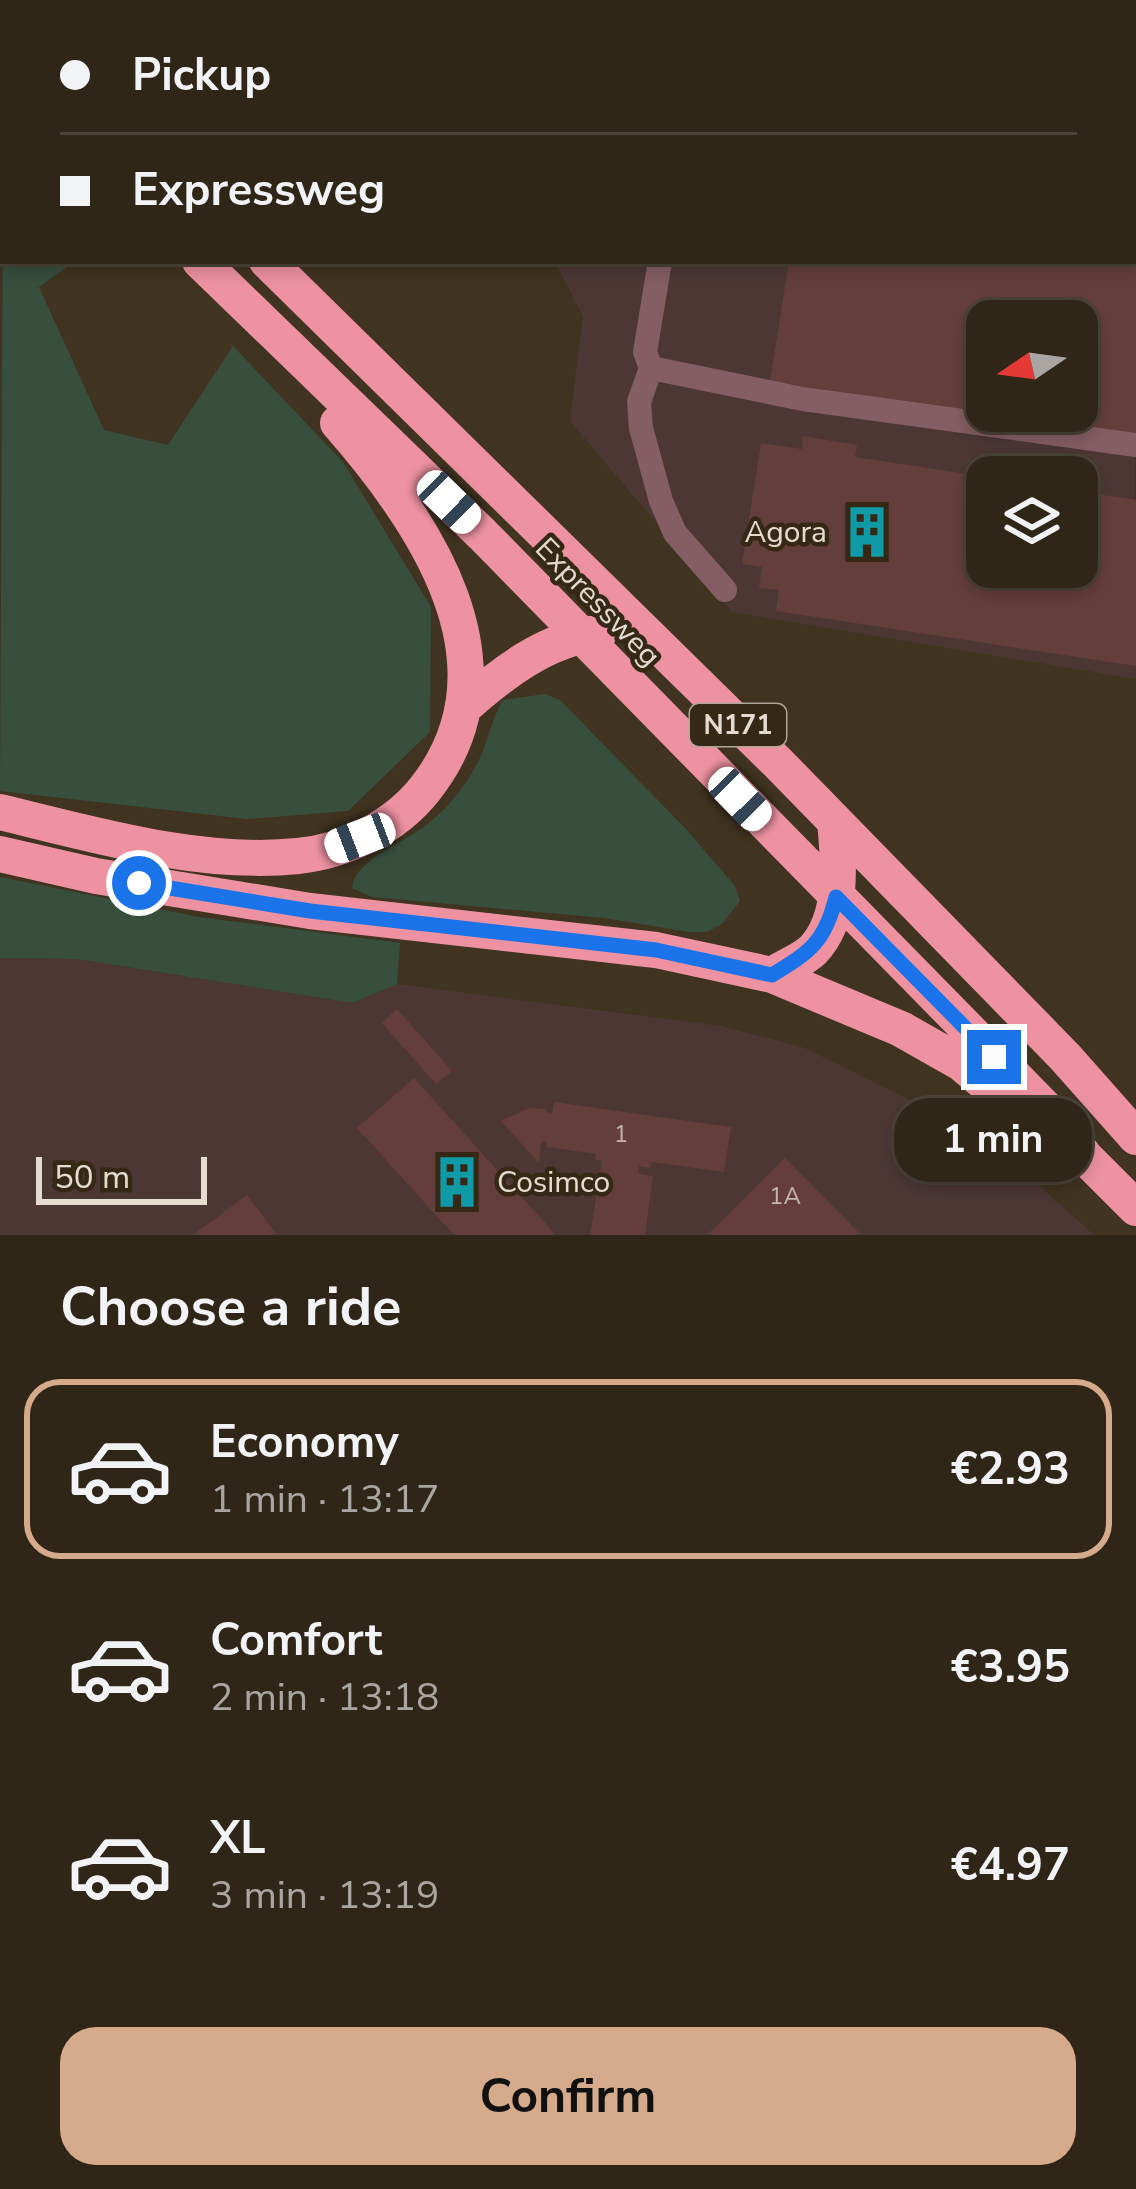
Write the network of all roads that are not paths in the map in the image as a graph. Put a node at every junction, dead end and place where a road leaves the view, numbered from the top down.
1 (203, 264) edge
2 (270, 264) edge
3 (660, 264) edge
4 (247, 307) junction
5 (651, 368) junction
6 (1136, 445) edge
7 (725, 590) dead end
8 (638, 630) junction
9 (580, 635) junction
10 (464, 707) junction
11 (0, 812) edge
12 (835, 822) junction
13 (0, 854) edge
14 (836, 897) junction
15 (772, 975) junction
16 (1136, 1137) edge
17 (1086, 1158) junction
18 (1136, 1208) edge

1 - 4 highway, Expressweg / N171
2 - 8 highway, Expressweg / N171
3 - 5 lane
4 - 9 highway, Expressweg / N171
4 - 10 highway
5 - 6 lane
5 - 7 lane
8 - 9 highway
8 - 12 highway, Expressweg / N171
9 - 10 highway
9 - 14 highway, Expressweg / N171
10 - 11 highway
12 - 14 highway
12 - 16 highway, Expressweg / N171
13 - 15 highway
14 - 15 highway
14 - 17 highway, Expressweg / N171
15 - 17 highway
17 - 18 highway, Expressweg / N171

